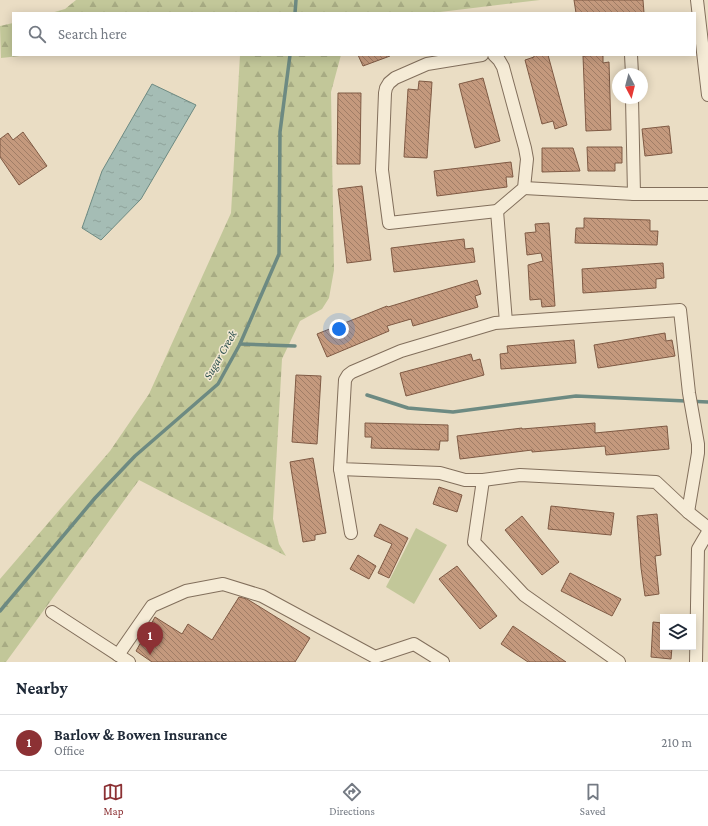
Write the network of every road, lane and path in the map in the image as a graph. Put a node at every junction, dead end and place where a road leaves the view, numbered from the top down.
1 (697, 0) edge
2 (476, 56) edge
3 (495, 56) edge
4 (631, 56) edge
5 (632, 68) edge
6 (708, 95) edge
7 (632, 104) edge
8 (524, 188) junction
9 (634, 194) junction
10 (708, 194) edge
11 (497, 211) junction
12 (506, 322) junction
13 (340, 468) junction
14 (483, 480) junction
15 (688, 512) junction
16 (708, 528) edge
17 (708, 532) edge
18 (351, 533) dead end
19 (52, 612) dead end
20 (118, 655) junction
21 (129, 662) edge
22 (443, 662) edge
23 (619, 662) edge
24 (696, 662) edge

1 - 6 street
2 - 11 street
3 - 8 street
4 - 5 street
7 - 9 street
8 - 9 street
8 - 11 street
9 - 10 street
11 - 12 street
12 - 13 street
12 - 15 street
13 - 14 street
13 - 18 street
14 - 15 street
14 - 23 street
15 - 16 street
17 - 24 street
19 - 20 street
20 - 21 street
20 - 22 street

